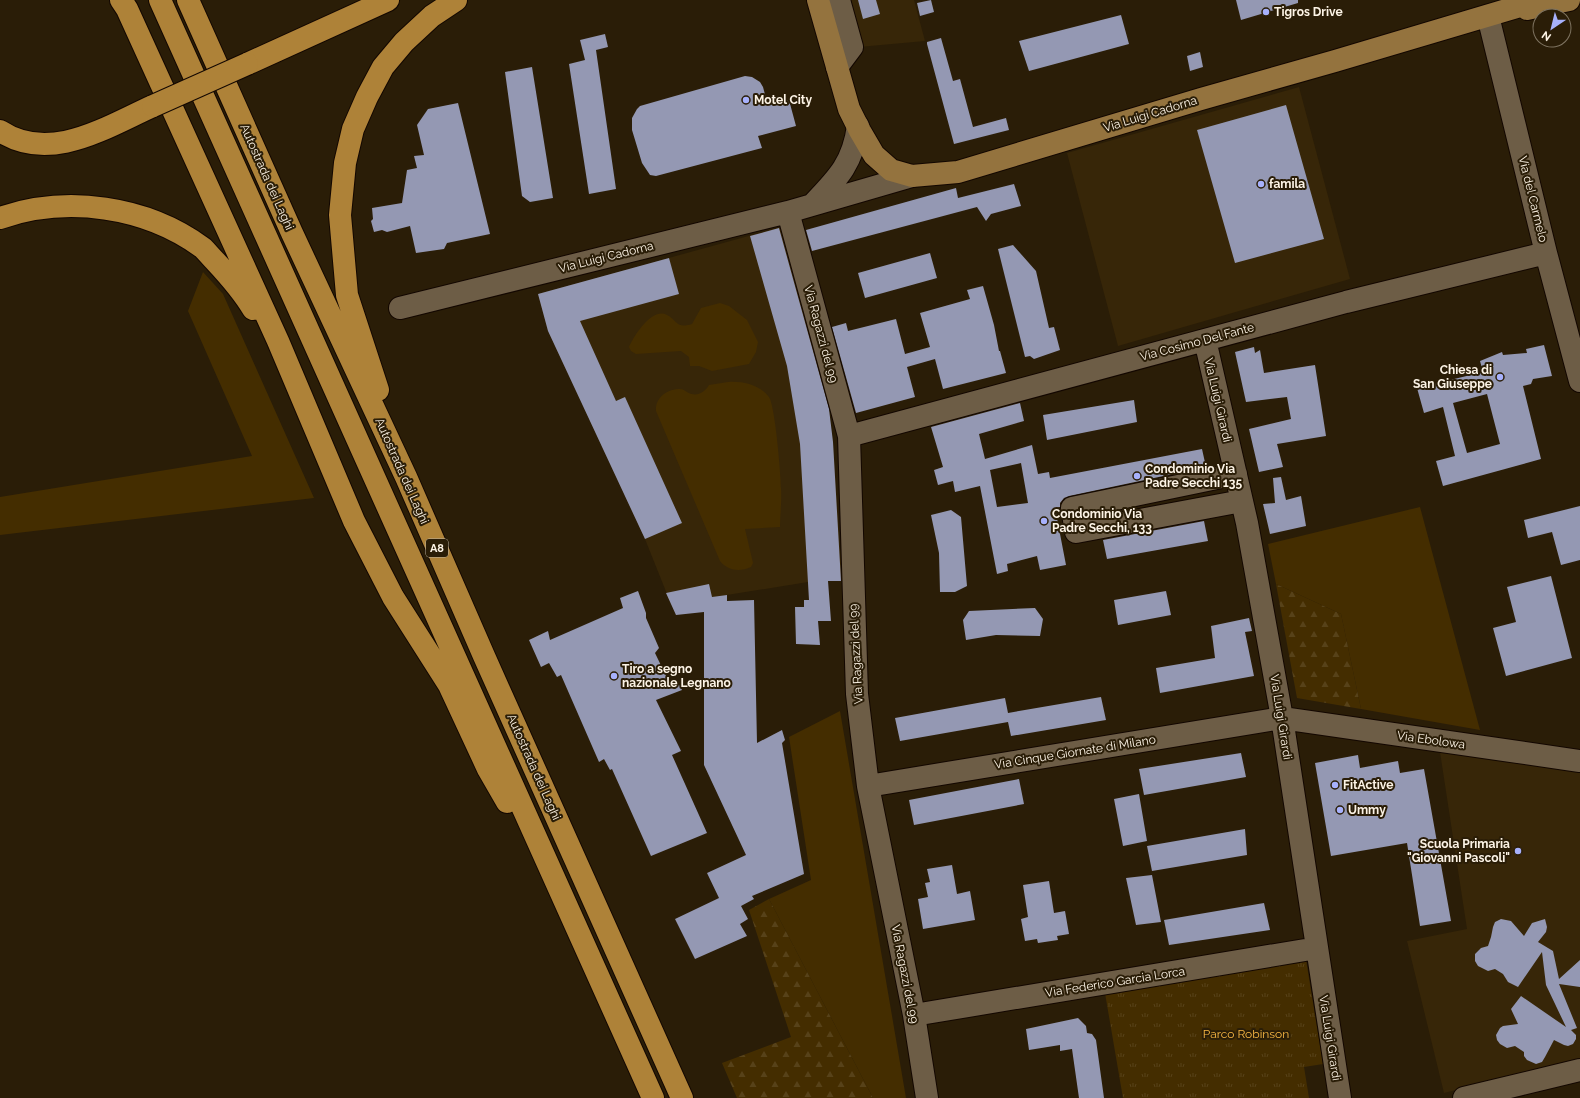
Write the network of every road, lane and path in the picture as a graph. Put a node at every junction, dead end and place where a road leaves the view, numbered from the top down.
1 (121, 0) edge
2 (160, 0) edge
3 (188, 0) edge
4 (388, 0) edge
5 (456, 0) edge
6 (818, 0) edge
7 (839, 0) edge
8 (1540, 0) edge
9 (1569, 0) edge
10 (1487, 8) edge
11 (837, 67) junction
12 (858, 126) junction
13 (0, 131) edge
14 (912, 176) junction
15 (811, 206) junction
16 (788, 212) junction
17 (0, 218) edge
18 (1546, 253) junction
19 (400, 308) dead end
20 (1205, 340) junction
21 (1580, 381) edge
22 (849, 436) junction
23 (319, 440) junction
24 (1236, 474) junction
25 (406, 477) junction
26 (1242, 501) junction
27 (1282, 718) junction
28 (1580, 761) edge
29 (868, 786) junction
30 (575, 922) junction
31 (1317, 948) junction
32 (914, 1015) junction
33 (1580, 1070) edge
34 (654, 1098) edge
35 (682, 1098) edge
36 (927, 1098) edge
37 (1340, 1098) edge
38 (1464, 1098) edge

1 - 23 highway
2 - 30 highway, Autostrada dei Laghi / A8
3 - 25 highway, Autostrada dei Laghi / A8
4 - 13 highway, bridge
5 - 25 highway
6 - 11 main road
7 - 11 street
8 - 10 main road, Via Luigi Cadorna
9 - 10 main road, Via Luigi Cadorna
10 - 14 main road, Via Luigi Cadorna
10 - 18 street, Via del Carmelo
11 - 12 main road
12 - 14 main road
12 - 15 street
14 - 15 street, Via Luigi Cadorna
15 - 16 street, Via Luigi Cadorna
16 - 19 street, Via Luigi Cadorna
16 - 22 street, Via Ragazzi del 99
17 - 23 highway
18 - 20 street, Via Cosimo Del Fante
18 - 21 street, Via del Carmelo
20 - 22 street, Via Cosimo Del Fante
20 - 24 street, Via Luigi Girardi
22 - 29 street, Via Ragazzi del 99
23 - 30 highway
24 - 26 street, Via Luigi Girardi
24 - 26 street
25 - 35 highway, Autostrada dei Laghi / A8
26 - 27 street, Via Luigi Girardi
27 - 28 street, Via Ebolowa
27 - 29 street, Via Cinque Giornate di Milano
27 - 31 street, Via Luigi Girardi
29 - 32 street, Via Ragazzi del 99
30 - 34 highway, Autostrada dei Laghi / A8
31 - 32 street, Via Federico Garcia Lorca
31 - 37 street, Via Luigi Girardi
32 - 36 street, Via Ragazzi del 99
33 - 38 street

